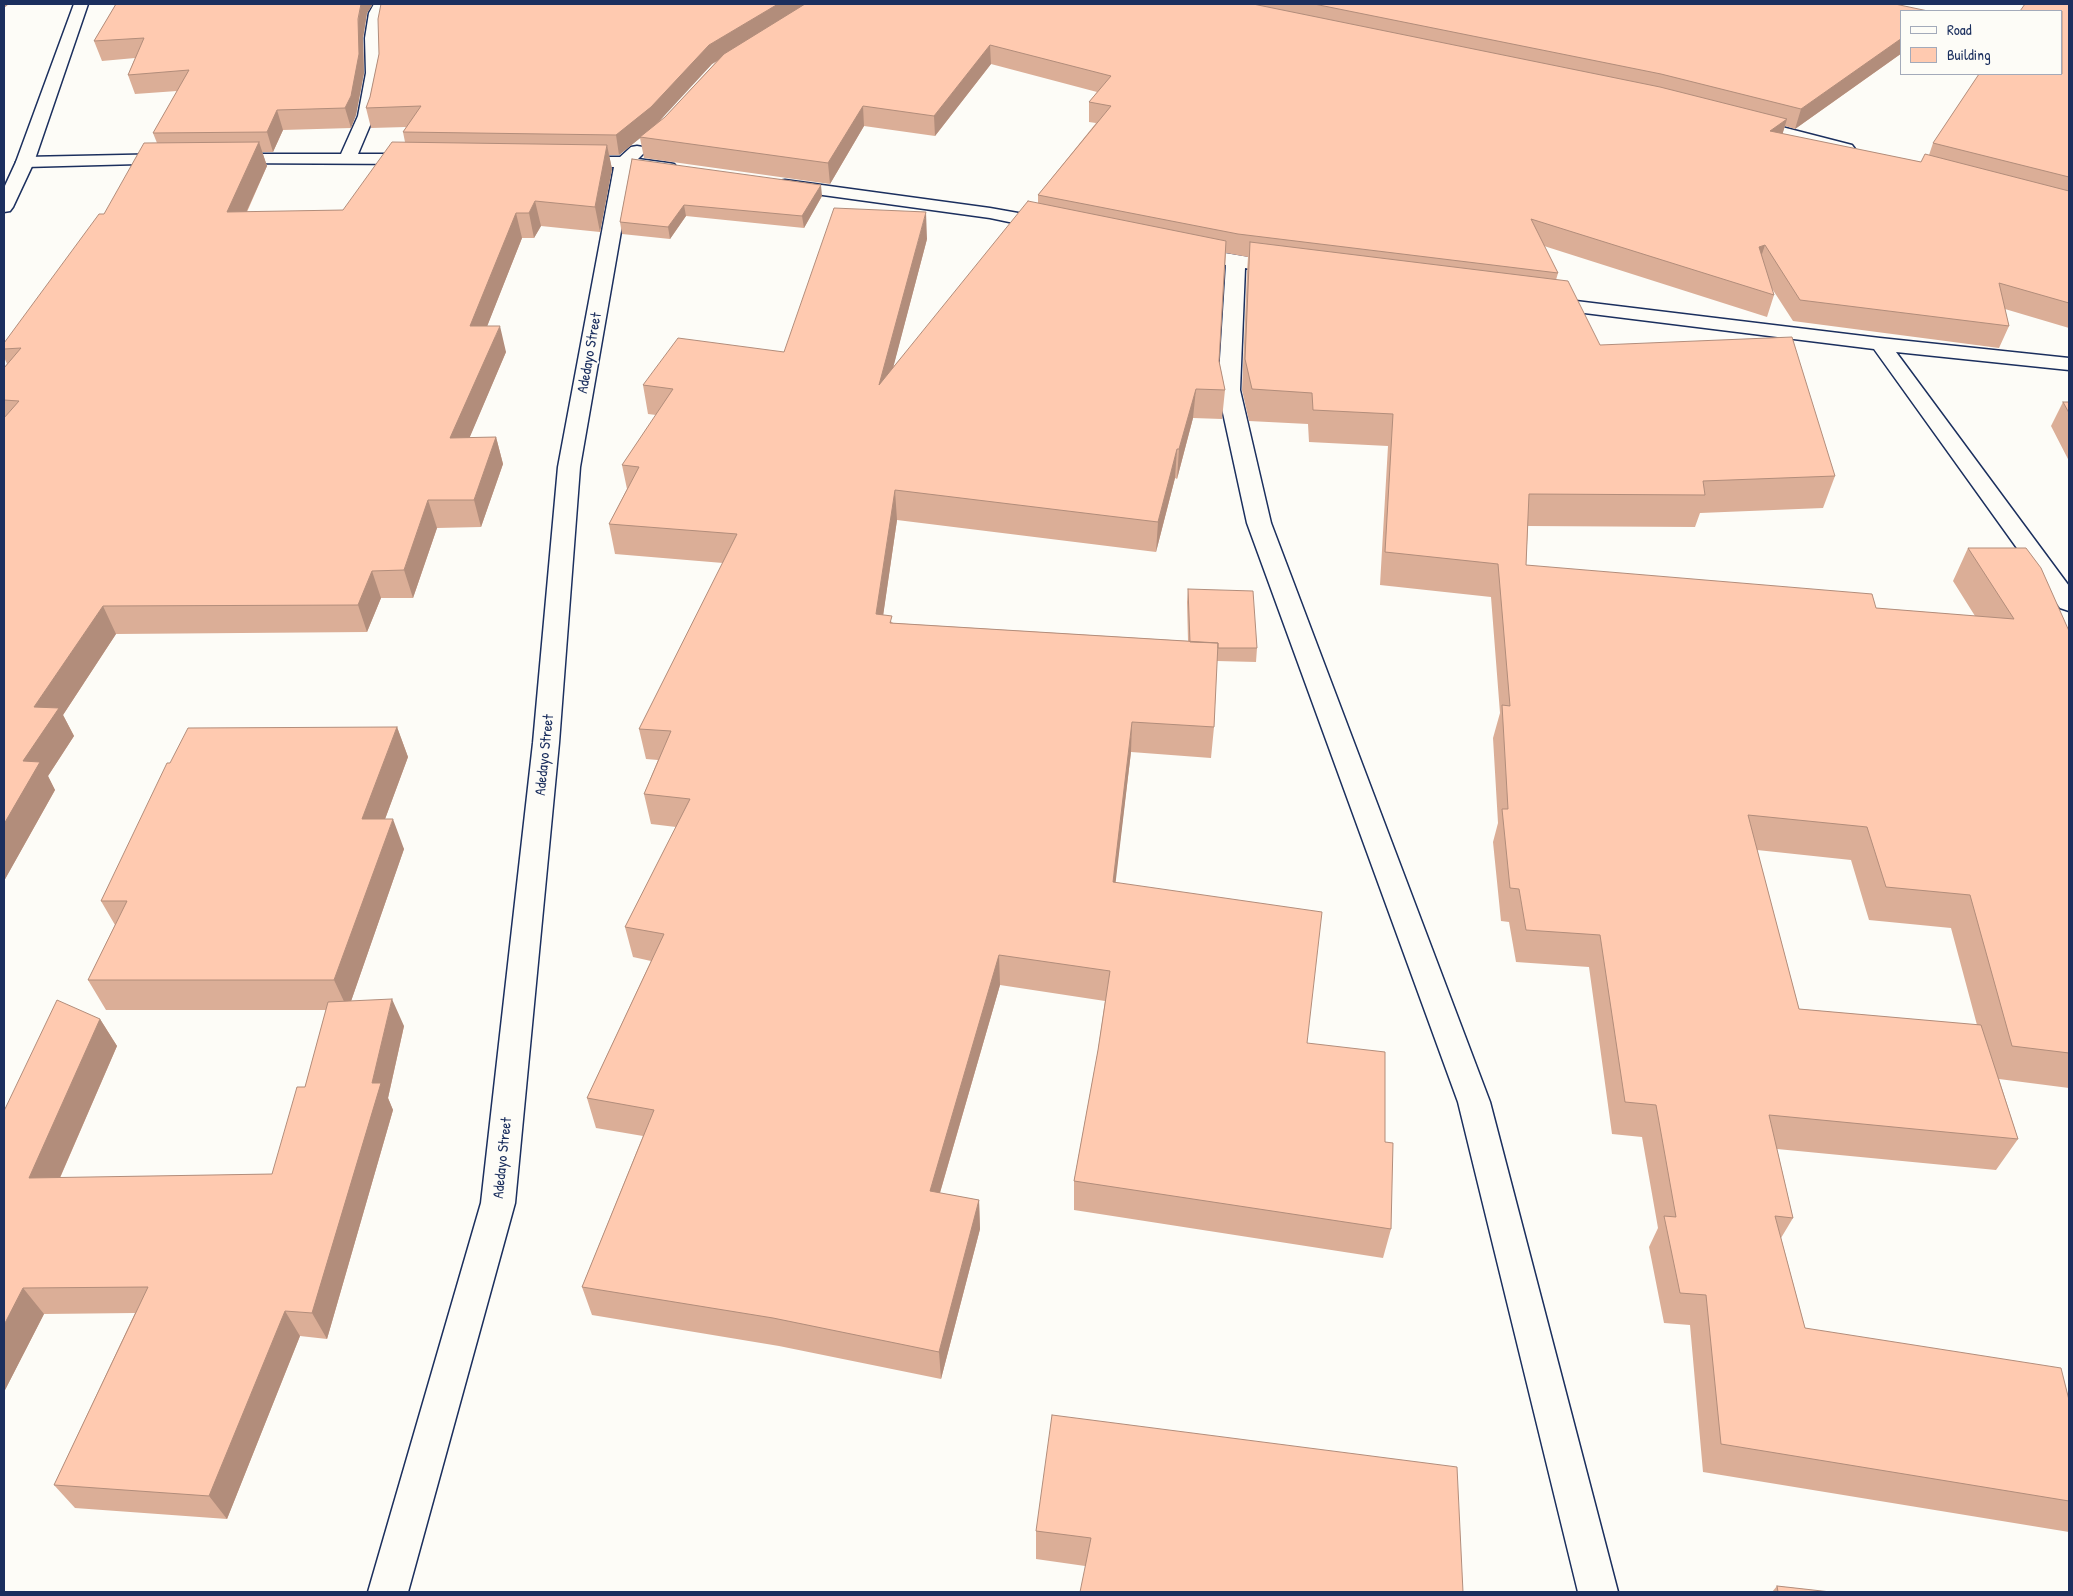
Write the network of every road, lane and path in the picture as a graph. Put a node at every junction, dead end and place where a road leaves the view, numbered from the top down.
1 (81, 4) edge
2 (381, 4) edge
3 (1733, 119) edge
4 (654, 138) edge
5 (1857, 152) edge
6 (348, 158) junction
7 (188, 159) edge
8 (207, 159) edge
9 (437, 159) edge
10 (555, 161) edge
11 (25, 162) junction
12 (624, 162) junction
13 (683, 170) edge
14 (772, 183) edge
15 (4, 206) edge
16 (1066, 228) edge
17 (1170, 249) edge
18 (1236, 262) junction
19 (1305, 272) edge
20 (1529, 301) edge
21 (1880, 344) junction
22 (2069, 364) edge
23 (2069, 603) edge
24 (388, 1592) edge
25 (1598, 1592) edge

1 - 11 street
2 - 6 street
3 - 5 street
4 - 12 street
6 - 8 street
6 - 9 street
7 - 11 street
10 - 12 street
11 - 15 street
12 - 13 street
12 - 24 street, Adedayo Street
14 - 16 street
17 - 18 street
18 - 19 street
18 - 25 street
20 - 21 street
21 - 22 street
21 - 23 street

